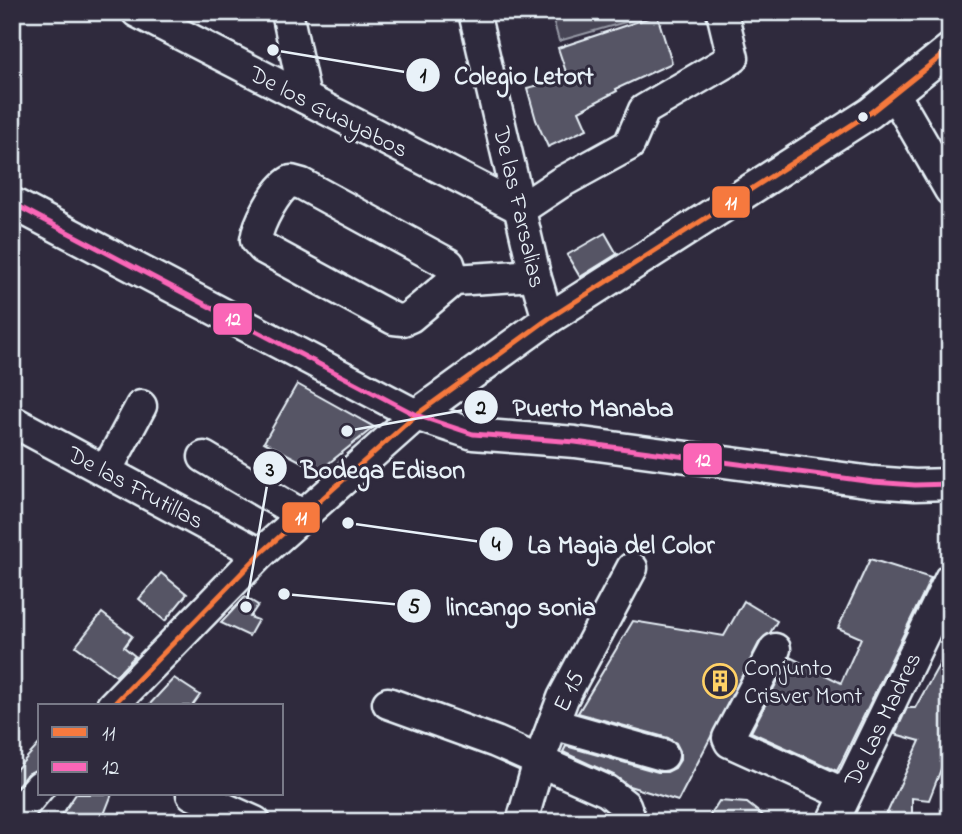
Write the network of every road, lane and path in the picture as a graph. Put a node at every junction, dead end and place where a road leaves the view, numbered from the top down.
1 (137, 12) edge
2 (287, 12) edge
3 (474, 12) edge
4 (707, 12) edge
5 (722, 12) edge
6 (950, 49) edge
7 (727, 62) junction
8 (895, 95) junction
9 (305, 98) junction
10 (950, 190) edge
11 (12, 203) edge
12 (521, 209) junction
13 (535, 275) junction
14 (454, 280) junction
15 (548, 319) junction
16 (141, 406) dead end
17 (416, 415) junction
18 (12, 421) edge
19 (204, 457) dead end
20 (106, 471) junction
21 (950, 484) edge
22 (302, 515) junction
23 (260, 554) junction
24 (632, 568) dead end
25 (950, 579) edge
26 (775, 649) dead end
27 (388, 702) dead end
28 (115, 704) edge
29 (553, 724) junction
30 (663, 755) dead end
31 (539, 761) junction
32 (38, 788) edge
33 (845, 794) junction
34 (196, 796) edge
35 (12, 819) edge
36 (255, 822) edge
37 (522, 822) edge
38 (631, 822) edge
39 (833, 822) edge

1 - 9 street, De los Guayabos
2 - 9 street
3 - 12 street, De las Farsalias
4 - 7 street
5 - 7 street
6 - 8 street
7 - 12 street
8 - 10 street
8 - 15 street
9 - 12 street, De los Guayabos
11 - 17 street
12 - 13 street, De las Farsalias
13 - 14 street
13 - 15 street, De las Farsalias
14 - 14 street
15 - 17 street
16 - 20 street
17 - 21 street
17 - 22 street
18 - 20 street, De las Frutillas
19 - 22 street
20 - 23 street, De las Frutillas
22 - 23 street
23 - 28 street
24 - 29 street, E 15
25 - 33 street, De Las Madres
26 - 33 street
27 - 31 street
29 - 30 street
29 - 31 street, E 15
31 - 37 street, E 15
31 - 38 street
32 - 35 street
33 - 39 street, De Las Madres
34 - 36 street

